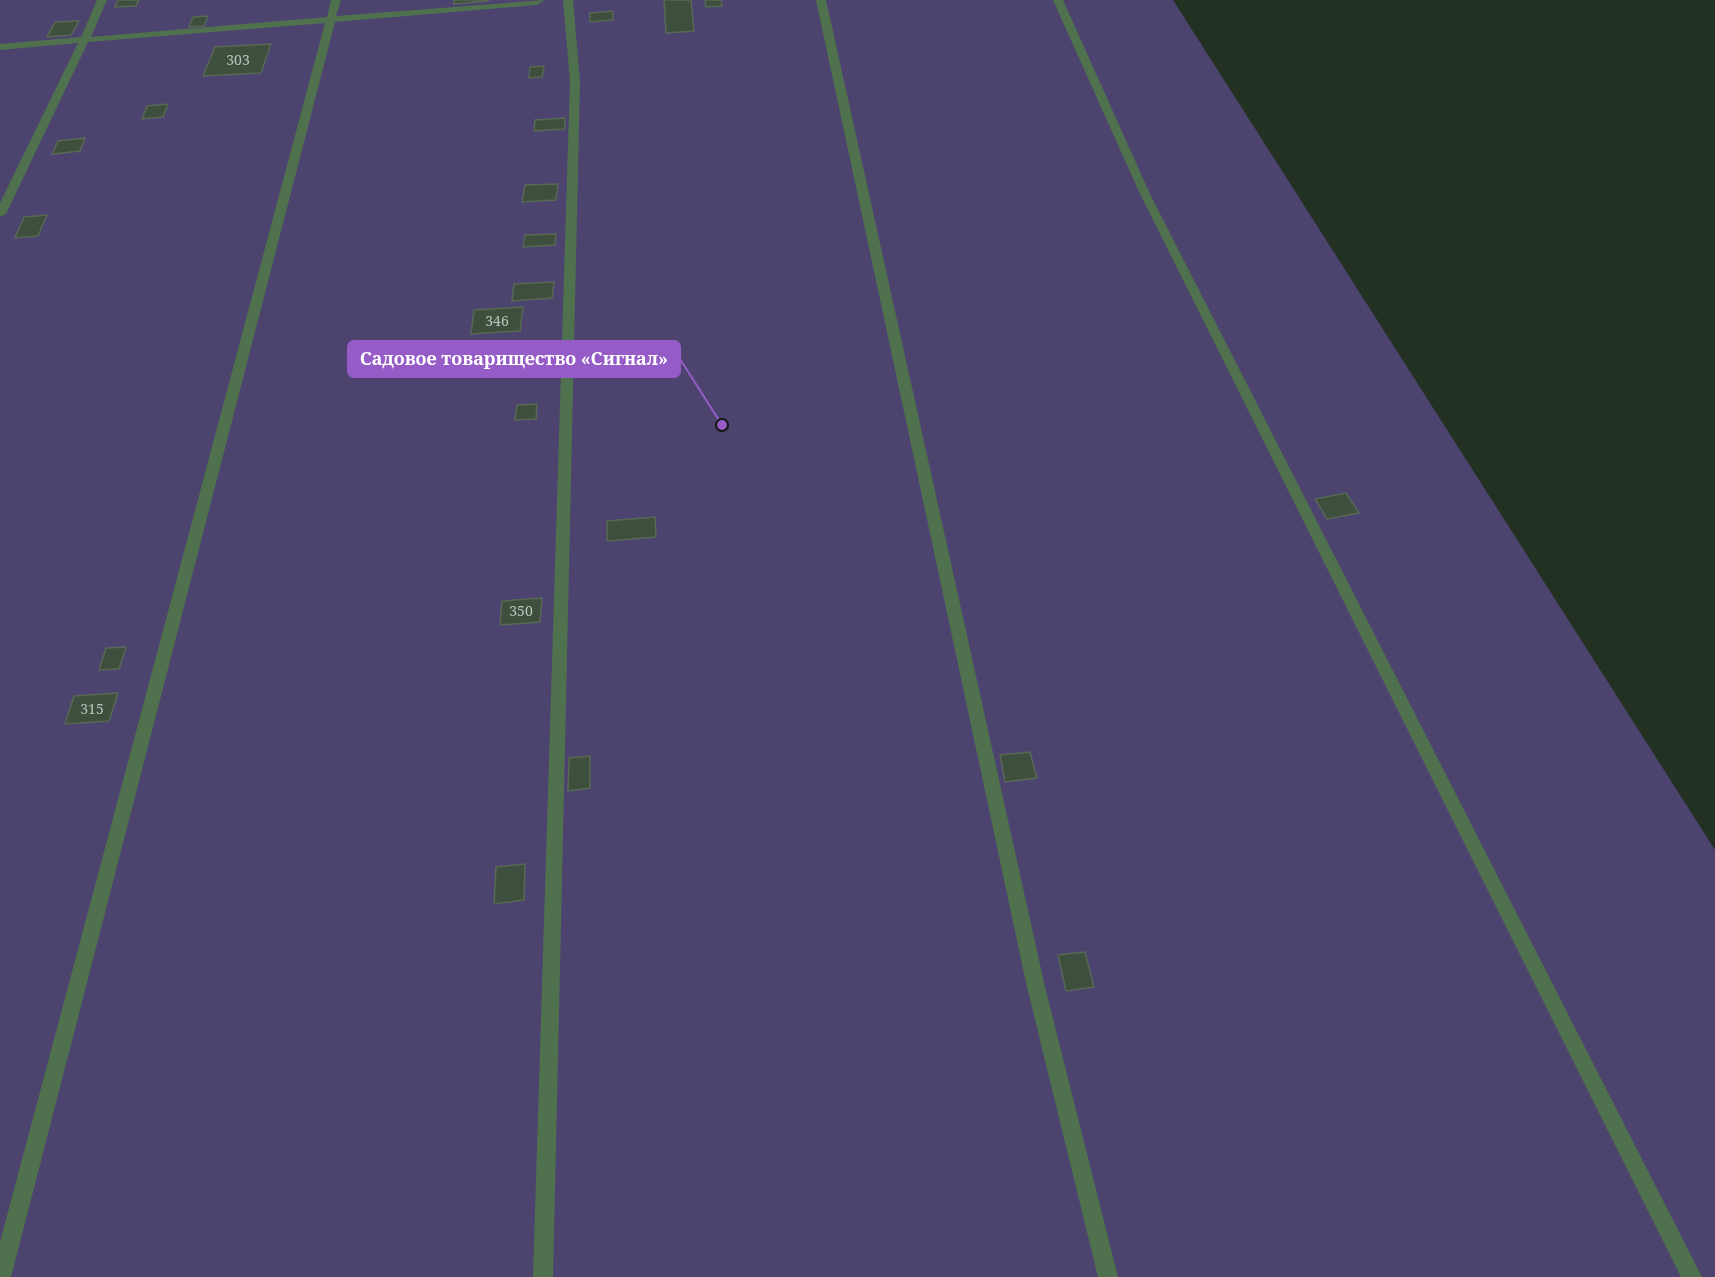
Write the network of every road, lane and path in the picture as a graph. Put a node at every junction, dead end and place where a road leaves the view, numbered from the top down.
1 (102, 0) edge
2 (336, 0) edge
3 (540, 0) edge
4 (568, 0) edge
5 (821, 0) edge
6 (1058, 0) edge
7 (331, 21) junction
8 (84, 41) junction
9 (0, 47) edge
10 (0, 214) edge
11 (1, 1277) edge
12 (543, 1277) edge
13 (1108, 1277) edge
14 (1692, 1277) edge

1 - 8 lane
2 - 7 lane
3 - 7 lane
4 - 12 lane
5 - 13 lane
6 - 14 lane
7 - 8 lane
7 - 11 lane
8 - 9 lane
8 - 10 lane

